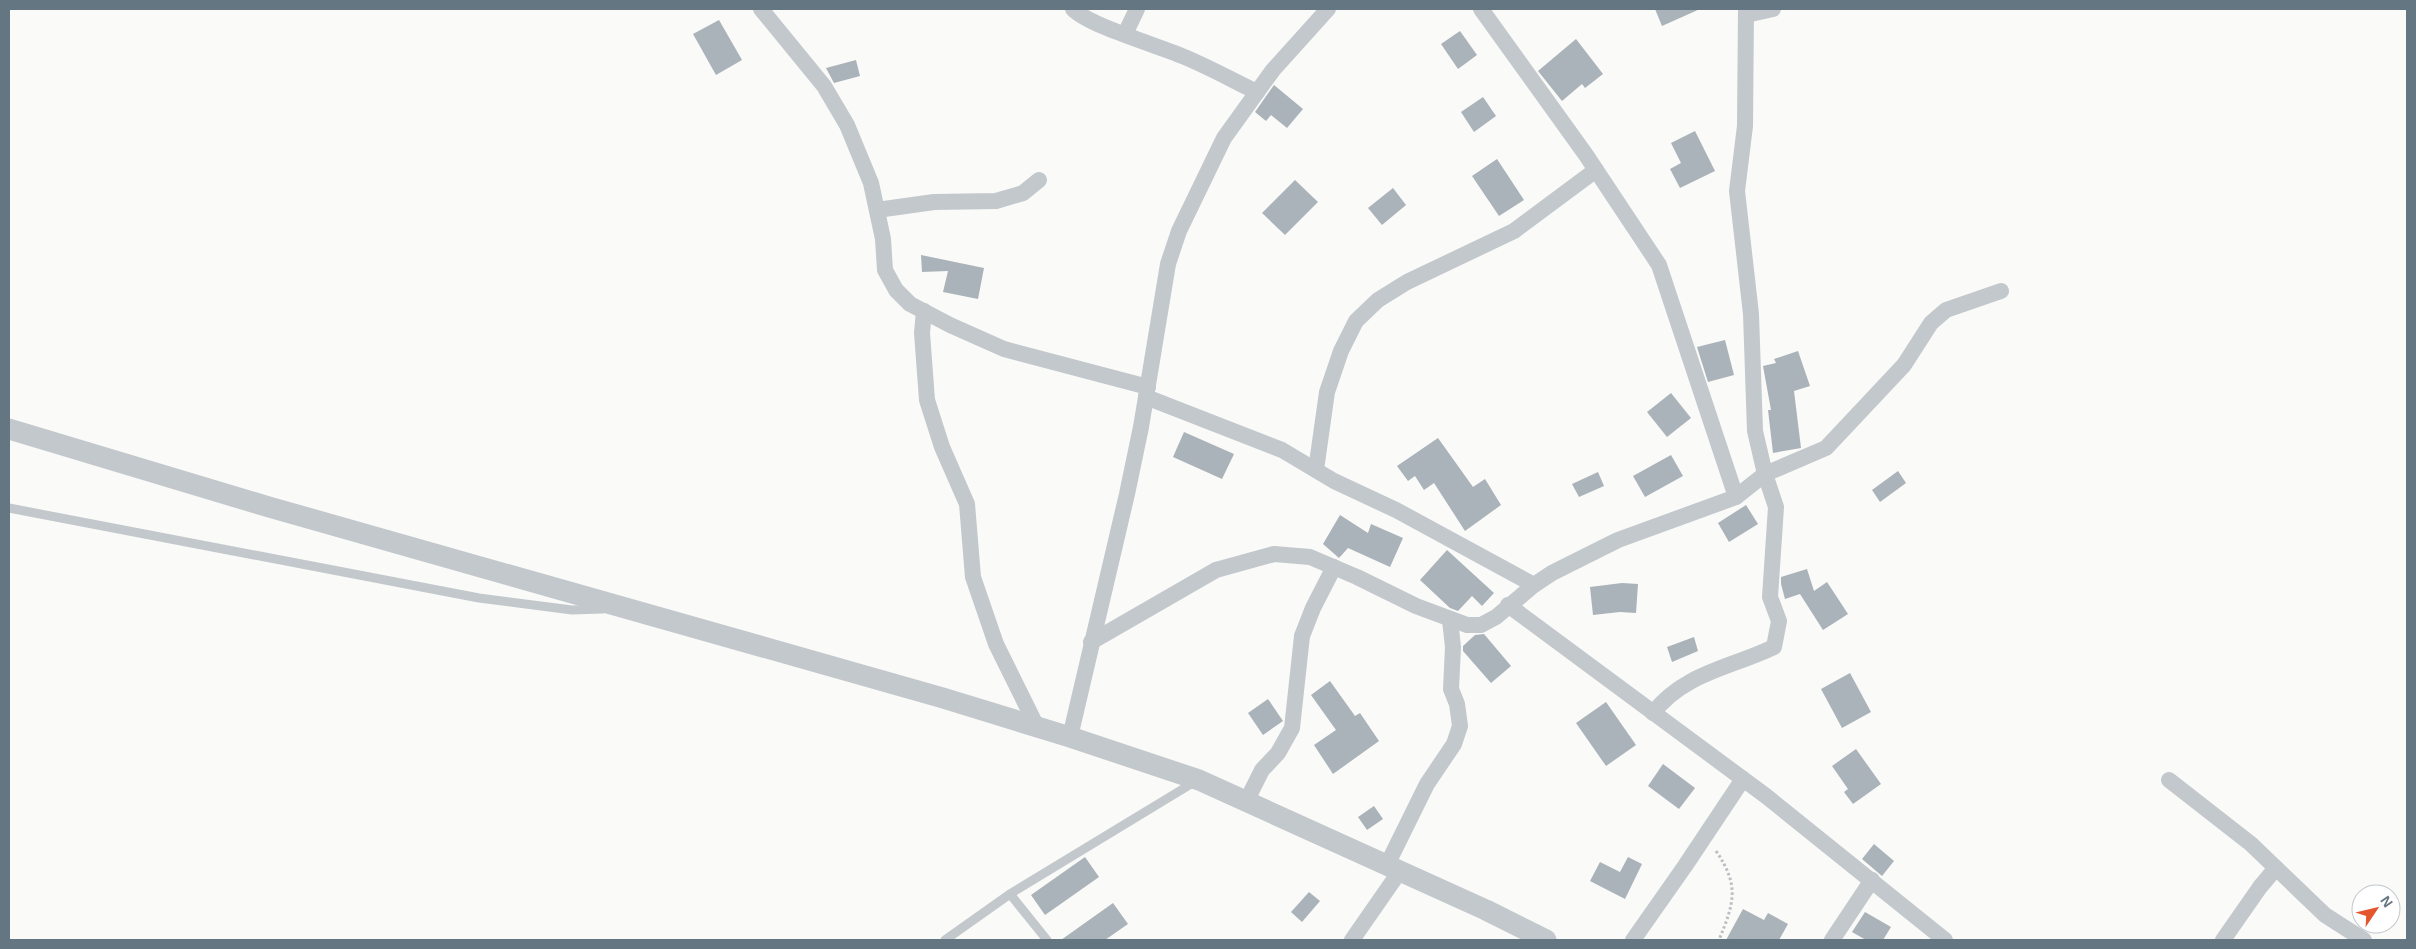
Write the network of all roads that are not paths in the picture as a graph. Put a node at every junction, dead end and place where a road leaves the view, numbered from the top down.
1 (762, 9) edge
2 (1073, 9) edge
3 (1137, 9) edge
4 (1328, 9) edge
5 (1482, 9) edge
6 (1772, 9) edge
7 (1746, 12) edge
8 (1125, 34) junction
9 (1257, 92) junction
10 (1596, 170) junction
11 (1038, 180) dead end
12 (877, 210) junction
13 (2000, 291) dead end
14 (924, 311) junction
15 (1147, 392) junction
16 (9, 429) edge
17 (1316, 470) junction
18 (1765, 474) junction
19 (1736, 497) junction
20 (9, 508) edge
21 (1334, 567) junction
22 (1534, 585) junction
23 (1508, 605) junction
24 (623, 608) junction
25 (1450, 620) junction
26 (1091, 642) junction
27 (1653, 713) junction
28 (1037, 727) junction
29 (1070, 737) junction
30 (1743, 779) junction
31 (1199, 780) junction
32 (2169, 780) dead end
33 (1246, 802) junction
34 (1394, 868) junction
35 (2276, 868) junction
36 (1872, 880) junction
37 (1010, 894) junction
38 (945, 940) edge
39 (1047, 940) edge
40 (1352, 940) edge
41 (1546, 940) edge
42 (1633, 940) edge
43 (1832, 940) edge
44 (1945, 940) edge
45 (2223, 940) edge
46 (2364, 940) edge

1 - 12 street
2 - 8 street
3 - 8 street
4 - 9 street
5 - 10 street
6 - 7 street
7 - 18 street
8 - 9 street
9 - 15 street
10 - 17 street
10 - 19 street
11 - 12 street
12 - 14 street
13 - 18 street
14 - 15 street
14 - 28 street
15 - 17 street
15 - 26 street
16 - 24 street
17 - 22 street
18 - 19 street
18 - 27 street
19 - 22 street
20 - 24 lane
21 - 25 street
21 - 26 street
21 - 33 street
22 - 23 street
23 - 25 street
23 - 27 street
24 - 28 street
25 - 34 street
26 - 29 street
27 - 30 street
28 - 29 street
29 - 31 street
30 - 36 street
30 - 42 street
31 - 33 street
31 - 37 lane
32 - 35 street
33 - 34 street
34 - 40 street
34 - 41 street
35 - 45 street
35 - 46 street
36 - 43 street
36 - 44 street
37 - 38 lane
37 - 39 lane

